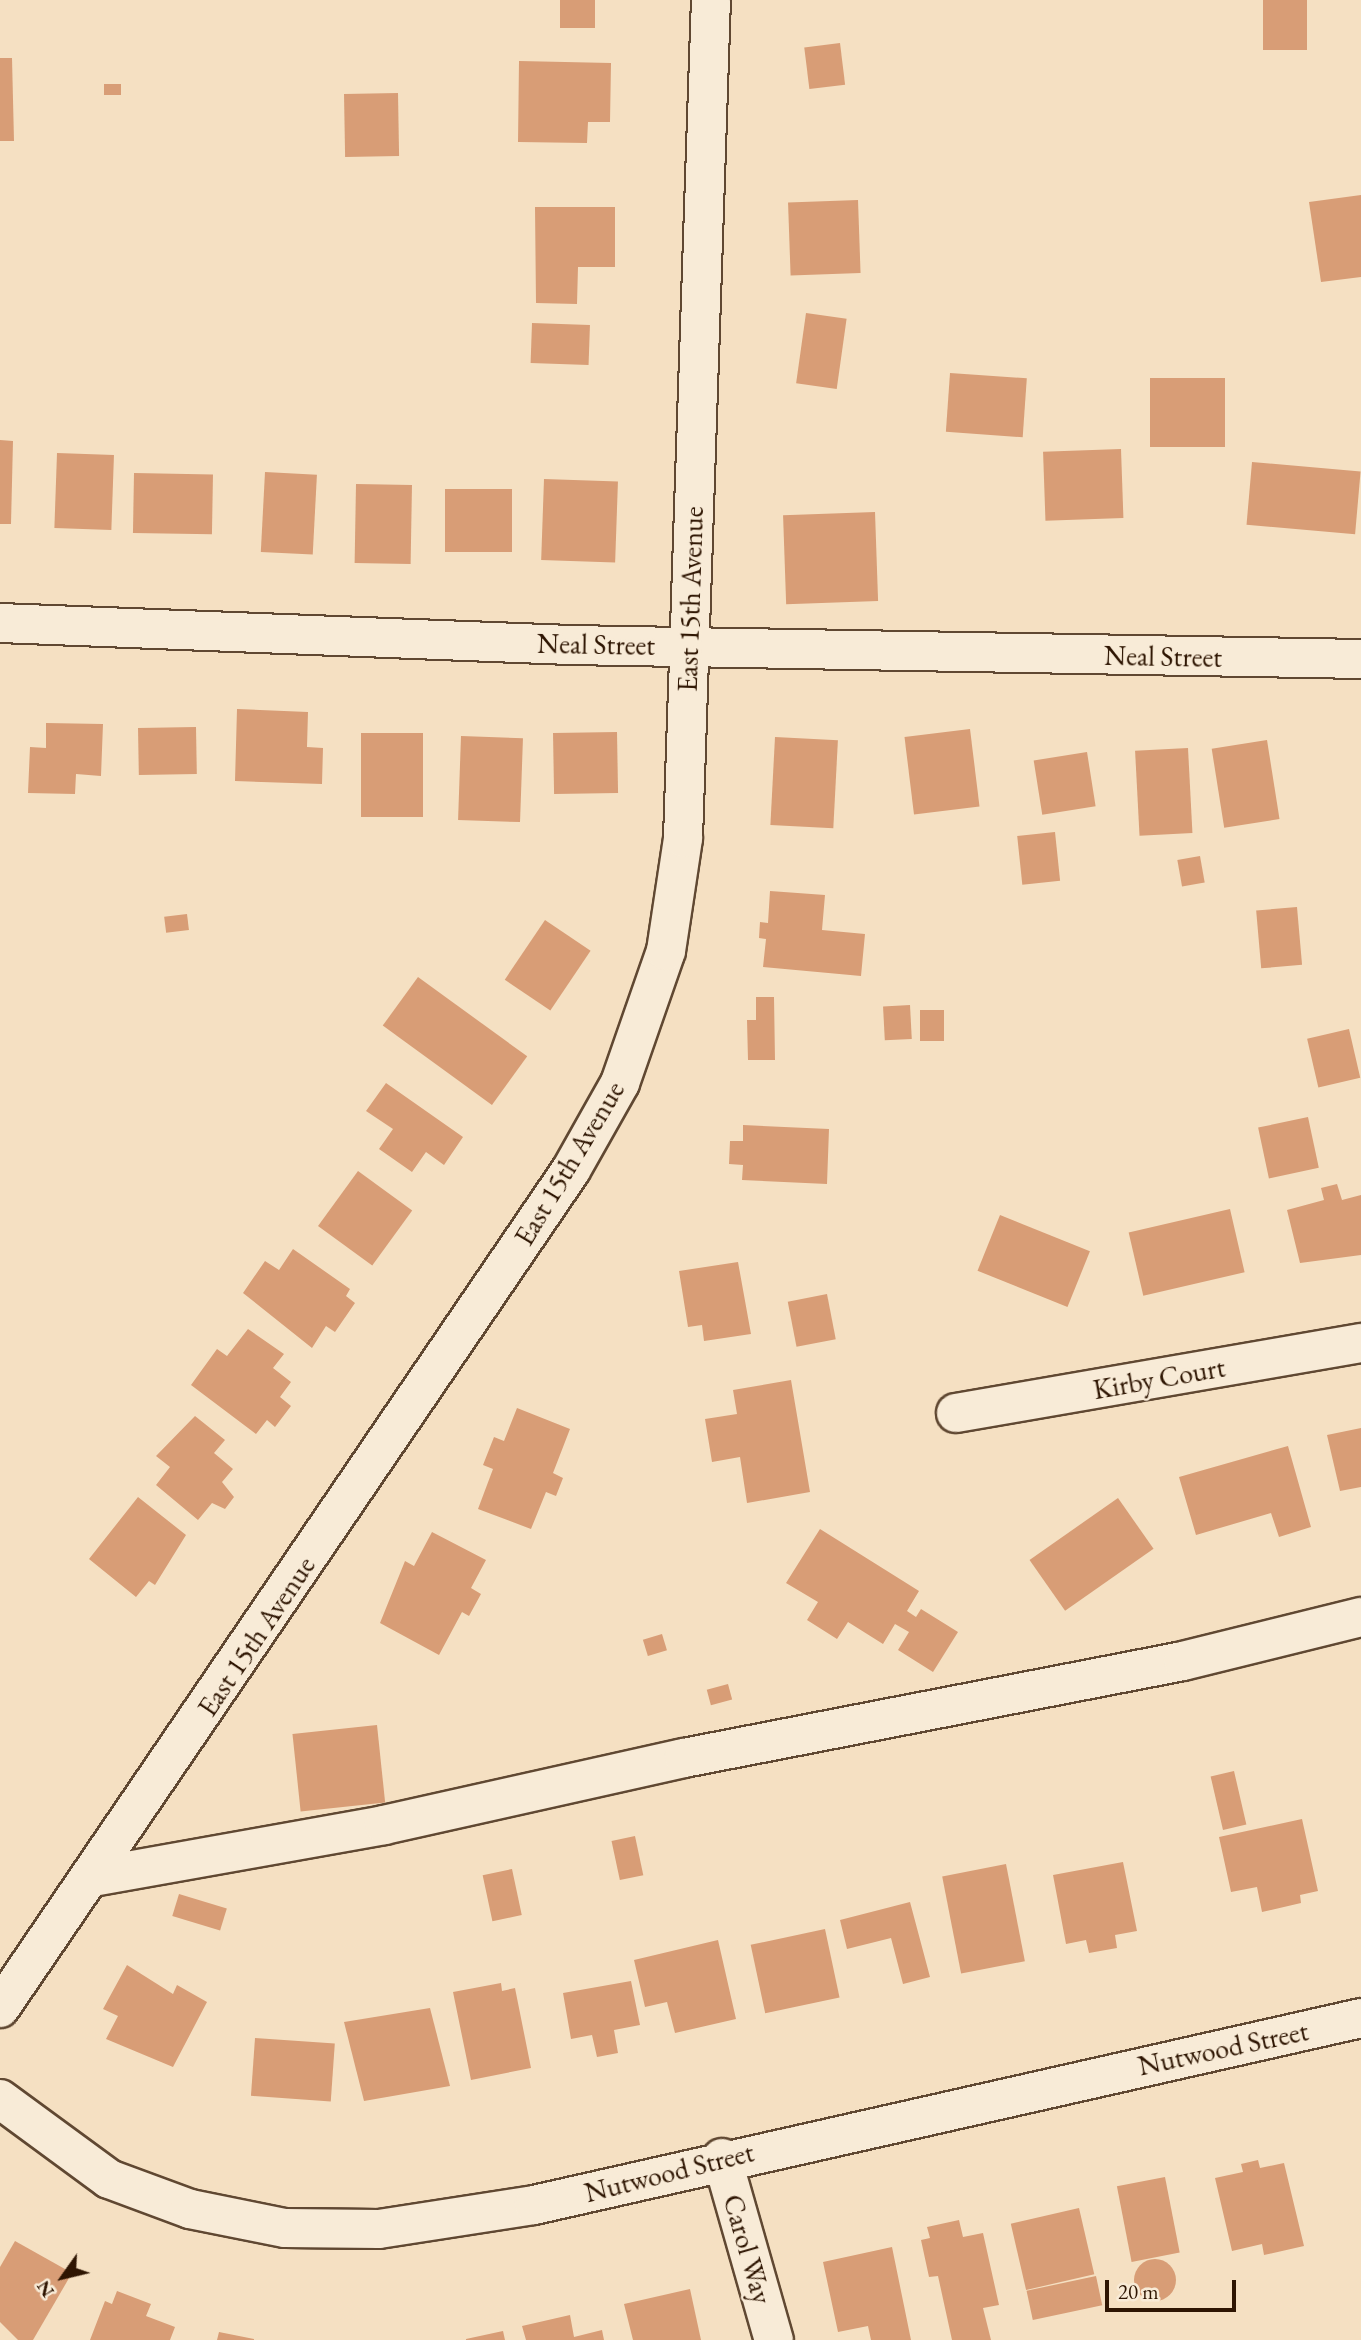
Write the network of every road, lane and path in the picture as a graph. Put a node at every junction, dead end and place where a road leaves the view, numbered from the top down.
1 (711, 0) edge
2 (0, 623) edge
3 (689, 645) junction
4 (1361, 659) edge
5 (1361, 1343) edge
6 (956, 1413) dead end
7 (1361, 1617) edge
8 (93, 1877) junction
9 (0, 2008) edge
10 (1361, 2018) edge
11 (0, 2099) edge
12 (722, 2158) junction
13 (774, 2340) edge

1 - 3 street, East 15th Avenue
2 - 3 street, Neal Street
3 - 4 street, Neal Street
3 - 8 street, East 15th Avenue
5 - 6 street, Kirby Court
7 - 8 street
8 - 9 street, East 15th Avenue
10 - 12 street, Nutwood Street
11 - 12 street, Nutwood Street
12 - 13 street, Carol Way

